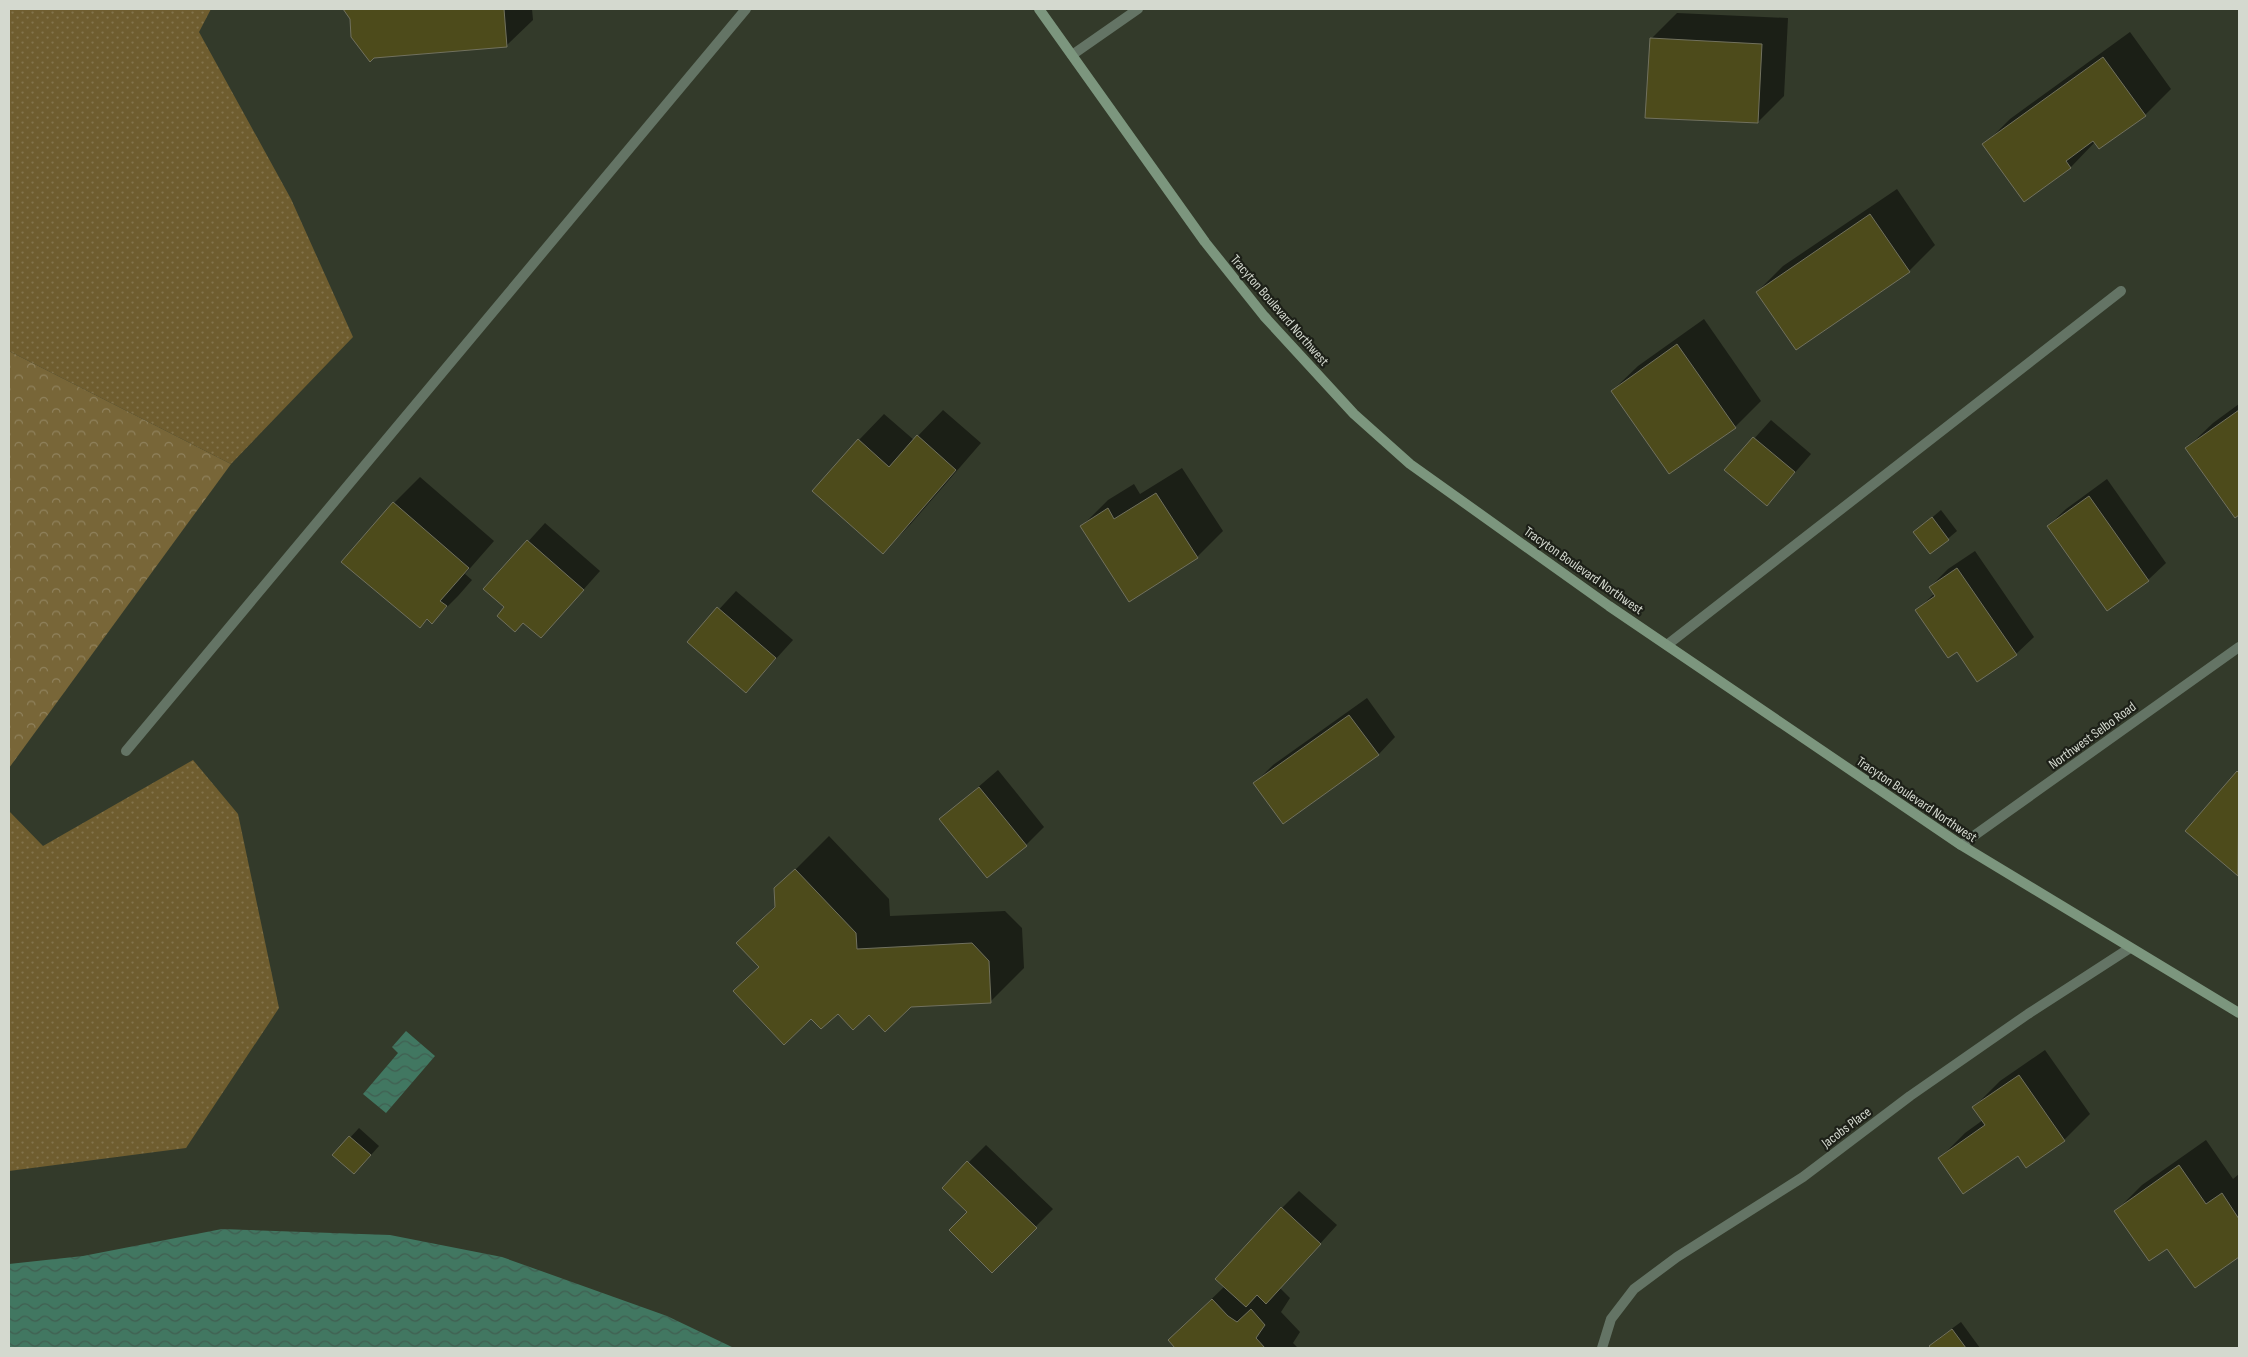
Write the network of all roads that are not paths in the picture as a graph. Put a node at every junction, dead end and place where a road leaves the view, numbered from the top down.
1 (746, 9) edge
2 (1039, 9) edge
3 (1138, 9) edge
4 (1072, 55) junction
5 (2121, 291) dead end
6 (1667, 645) junction
7 (2239, 646) edge
8 (126, 751) dead end
9 (1961, 845) junction
10 (2130, 948) junction
11 (2239, 1013) edge
12 (1602, 1348) edge

1 - 8 street
2 - 4 main road, Tracyton Boulevard Northwest
3 - 4 street
4 - 6 main road, Tracyton Boulevard Northwest
5 - 6 street
6 - 9 main road, Tracyton Boulevard Northwest
7 - 9 street, Northwest Selbo Road
9 - 10 main road, Tracyton Boulevard Northwest
10 - 11 main road, Tracyton Boulevard Northwest
10 - 12 street, Jacobs Place

